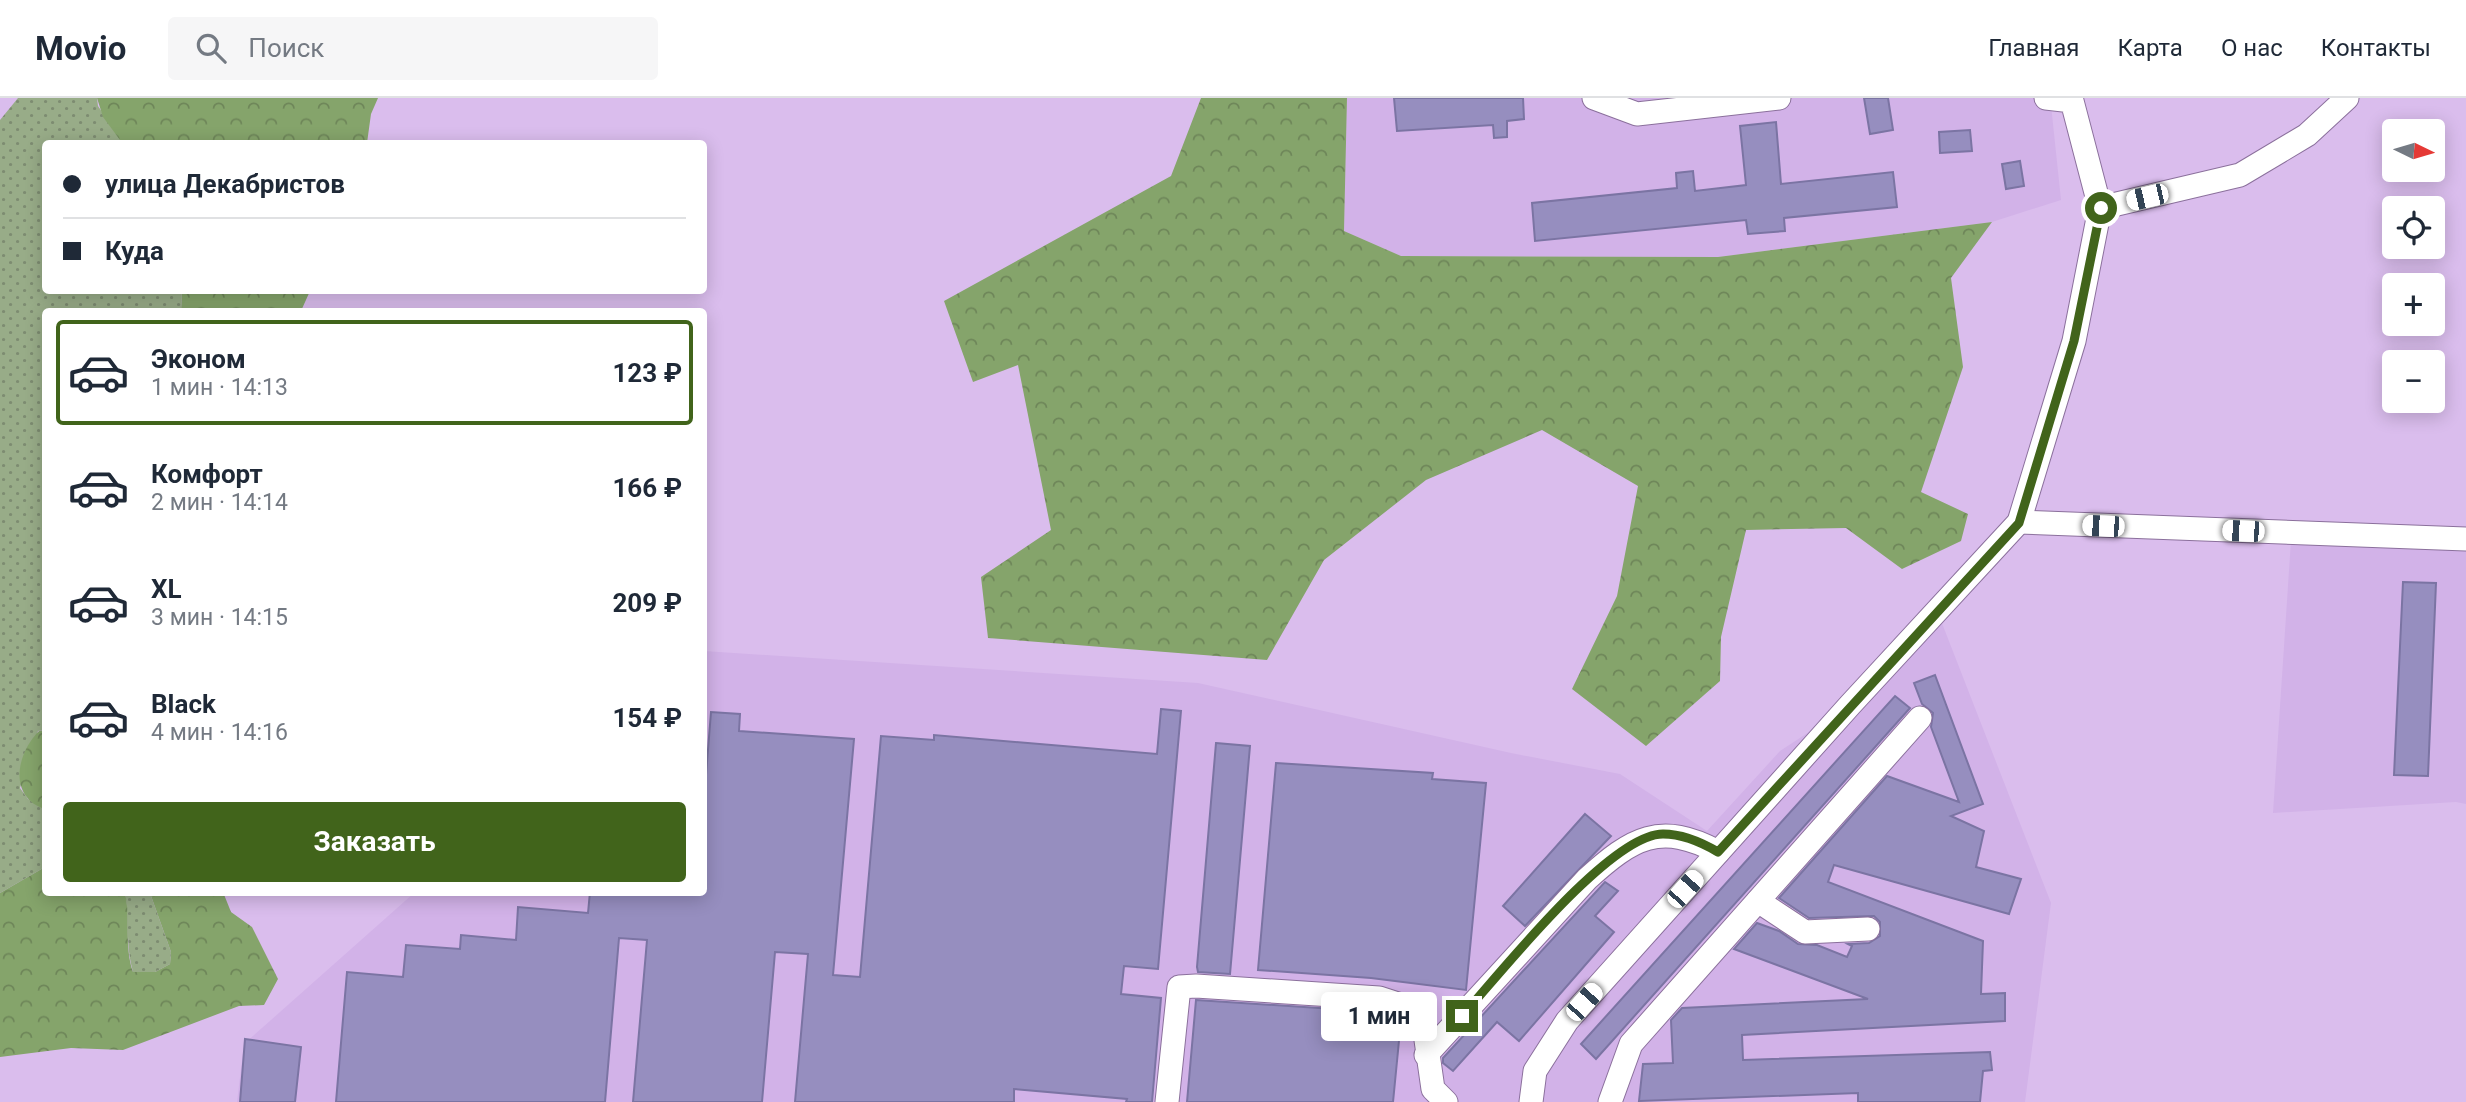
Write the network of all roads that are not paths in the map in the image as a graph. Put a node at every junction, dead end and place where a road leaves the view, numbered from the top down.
1 (1594, 98) edge
2 (1779, 98) edge
3 (2046, 98) edge
4 (2347, 98) edge
5 (2101, 208) junction
6 (2019, 523) junction
7 (2466, 539) edge
8 (1920, 718) dead end
9 (1718, 852) junction
10 (1758, 901) junction
11 (1868, 929) dead end
12 (1426, 1055) junction
13 (1167, 1102) edge
14 (1447, 1102) edge
15 (1531, 1102) edge
16 (1610, 1102) edge

1 - 2 street
3 - 5 street
4 - 5 street
5 - 6 street
6 - 7 street
6 - 9 street
8 - 10 street
9 - 12 street
9 - 15 street
10 - 11 street
10 - 16 street
12 - 13 street
12 - 14 street

